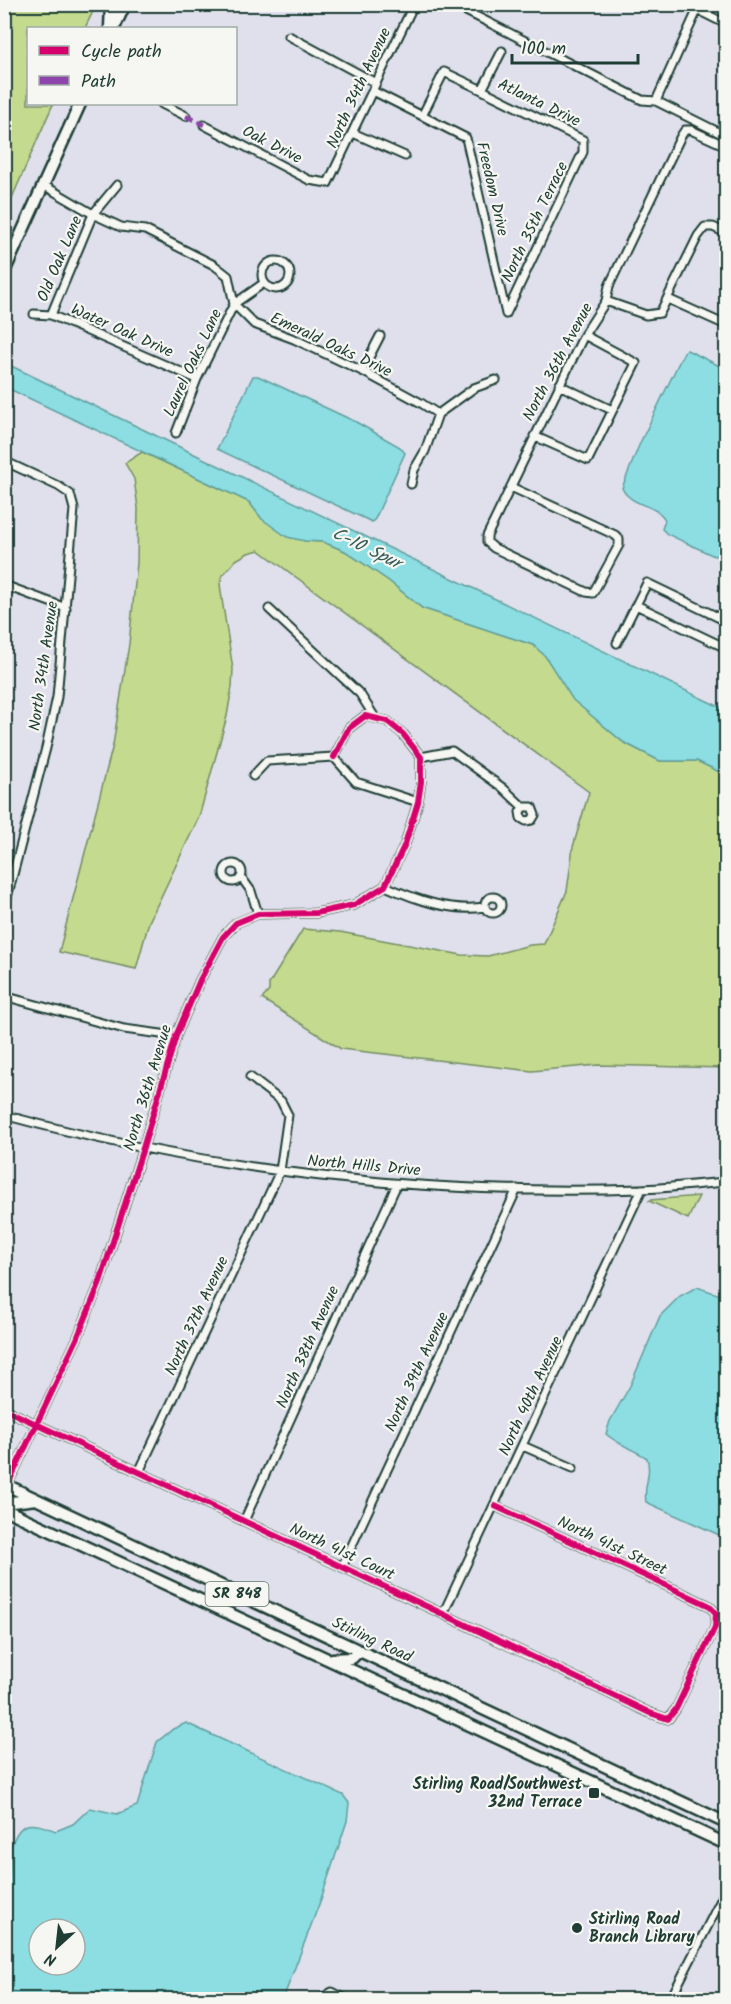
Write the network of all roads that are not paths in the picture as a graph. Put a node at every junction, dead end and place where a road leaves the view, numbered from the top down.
1 (111, 4) edge
2 (125, 4) edge
3 (414, 4) edge
4 (452, 4) edge
5 (686, 4) edge
6 (699, 7) edge
7 (726, 24) edge
8 (112, 27) edge
9 (113, 27) edge
10 (289, 36) dead end
11 (502, 51) dead end
12 (376, 83) junction
13 (482, 90) junction
14 (373, 91) junction
15 (656, 101) junction
16 (80, 105) edge
17 (164, 105) edge
18 (186, 116) dead end
19 (422, 116) junction
20 (204, 125) dead end
21 (353, 133) junction
22 (726, 136) edge
23 (584, 140) joint
24 (726, 146) edge
25 (405, 156) dead end
26 (328, 183) joint
27 (117, 185) dead end
28 (45, 186) junction
29 (93, 214) junction
30 (726, 233) edge
31 (4, 272) edge
32 (264, 283) junction
33 (668, 299) junction
34 (606, 301) junction
35 (234, 304) junction
36 (34, 314) dead end
37 (506, 314) joint
38 (51, 315) junction
39 (726, 326) edge
40 (584, 335) junction
41 (380, 336) dead end
42 (362, 371) junction
43 (197, 379) junction
44 (496, 380) dead end
45 (559, 385) junction
46 (612, 410) junction
47 (438, 414) junction
48 (176, 434) dead end
49 (534, 436) junction
50 (4, 460) edge
51 (411, 484) dead end
52 (511, 487) junction
53 (4, 585) edge
54 (636, 605) junction
55 (66, 608) junction
56 (269, 609) dead end
57 (726, 621) edge
58 (617, 643) dead end
59 (726, 648) edge
60 (374, 717) junction
61 (334, 757) junction
62 (421, 757) junction
63 (253, 776) dead end
64 (418, 802) junction
65 (523, 807) dead end
66 (241, 877) dead end
67 (8, 884) edge
68 (385, 886) junction
69 (485, 907) dead end
70 (4, 909) edge
71 (258, 915) junction
72 (4, 996) edge
73 (176, 1036) junction
74 (250, 1077) dead end
75 (4, 1114) edge
76 (143, 1148) junction
77 (280, 1171) junction
78 (726, 1182) edge
79 (397, 1184) junction
80 (517, 1189) junction
81 (642, 1189) junction
82 (4, 1409) edge
83 (37, 1424) junction
84 (523, 1446) junction
85 (573, 1468) dead end
86 (139, 1472) junction
87 (6, 1485) edge
88 (36, 1499) junction
89 (4, 1503) edge
90 (495, 1506) junction
91 (4, 1509) edge
92 (244, 1521) junction
93 (342, 1567) junction
94 (443, 1614) junction
95 (359, 1651) junction
96 (328, 1659) junction
97 (466, 1701) junction
98 (458, 1719) junction
99 (669, 1719) joint
100 (726, 1823) edge
101 (726, 1844) edge
102 (726, 1890) edge
103 (319, 2000) edge
104 (348, 2000) edge
105 (670, 2000) edge

1 - 8 main road
2 - 9 main road
3 - 12 street, North 34th Avenue
4 - 15 street
5 - 6 street
6 - 7 street
6 - 15 street
10 - 12 street
11 - 13 street
12 - 14 street, North 34th Avenue
13 - 19 street, Atlanta Drive
13 - 23 street, Atlanta Drive
14 - 19 street, Freedom Drive
14 - 21 street, North 34th Avenue
15 - 22 street
16 - 28 main road
17 - 18 street
19 - 37 street, Freedom Drive
20 - 26 street, Oak Drive
21 - 25 street
21 - 26 street, North 34th Avenue
23 - 37 street, North 35th Terrace
24 - 34 street, North 36th Avenue
27 - 29 street, Old Oak Lane
28 - 29 street
28 - 31 main road
29 - 35 street
29 - 38 street, Old Oak Lane
30 - 33 street
32 - 32 street, Laurel Oaks Lane
32 - 35 street, Laurel Oaks Lane
33 - 34 street
33 - 39 street
34 - 40 street, North 36th Avenue
35 - 42 street, Emerald Oaks Drive
35 - 43 street, Laurel Oaks Lane
36 - 38 street, Water Oak Drive
38 - 43 street, Water Oak Drive
40 - 45 street, North 36th Avenue
40 - 46 street
41 - 42 street
42 - 47 street, Emerald Oaks Drive
43 - 48 street, Laurel Oaks Lane
44 - 47 street
45 - 46 street
45 - 49 street, North 36th Avenue
46 - 49 street
47 - 51 street
49 - 52 street, North 36th Avenue
50 - 55 street, North 34th Avenue
52 - 52 street, North 36th Avenue
53 - 55 street
54 - 57 street
54 - 58 street
54 - 59 street
55 - 67 street, North 34th Avenue
56 - 60 street
60 - 61 street
60 - 62 street
61 - 63 street
61 - 64 street
62 - 64 street
62 - 65 street
64 - 68 street
66 - 71 street
67 - 70 street, North 34th Avenue
68 - 69 street
68 - 71 street, North 36th Avenue
71 - 73 street, North 36th Avenue
72 - 73 street
73 - 76 street, North 36th Avenue
74 - 77 street, North 37th Avenue
75 - 76 street, North Hills Drive
76 - 77 street, North Hills Drive
76 - 83 street, North 36th Avenue
77 - 79 street, North Hills Drive
77 - 86 street, North 37th Avenue
78 - 81 street, North Hills Drive
79 - 80 street, North Hills Drive
79 - 92 street, North 38th Avenue
80 - 81 street, North Hills Drive
80 - 93 street, North 39th Avenue
81 - 84 street, North 40th Avenue
82 - 83 street, North 41st Court
83 - 86 street, North 41st Court
83 - 87 street, North 36th Avenue
84 - 85 street
84 - 90 street, North 40th Avenue
86 - 92 street, North 41st Court
87 - 88 main road, Stirling Road / SR 848
88 - 89 main road
88 - 95 main road, Stirling Road / SR 848
90 - 94 street, North 40th Avenue
90 - 99 street, North 41st Street
91 - 96 main road, SR 848
92 - 93 street, North 41st Court
93 - 94 street, North 41st Court
94 - 99 street, North 41st Court
95 - 96 main road
95 - 97 main road, Stirling Road / SR 848
96 - 98 main road, SR 848
97 - 98 main road
97 - 100 main road, Stirling Road / SR 848
98 - 101 main road, SR 848
102 - 105 street
103 - 104 street

